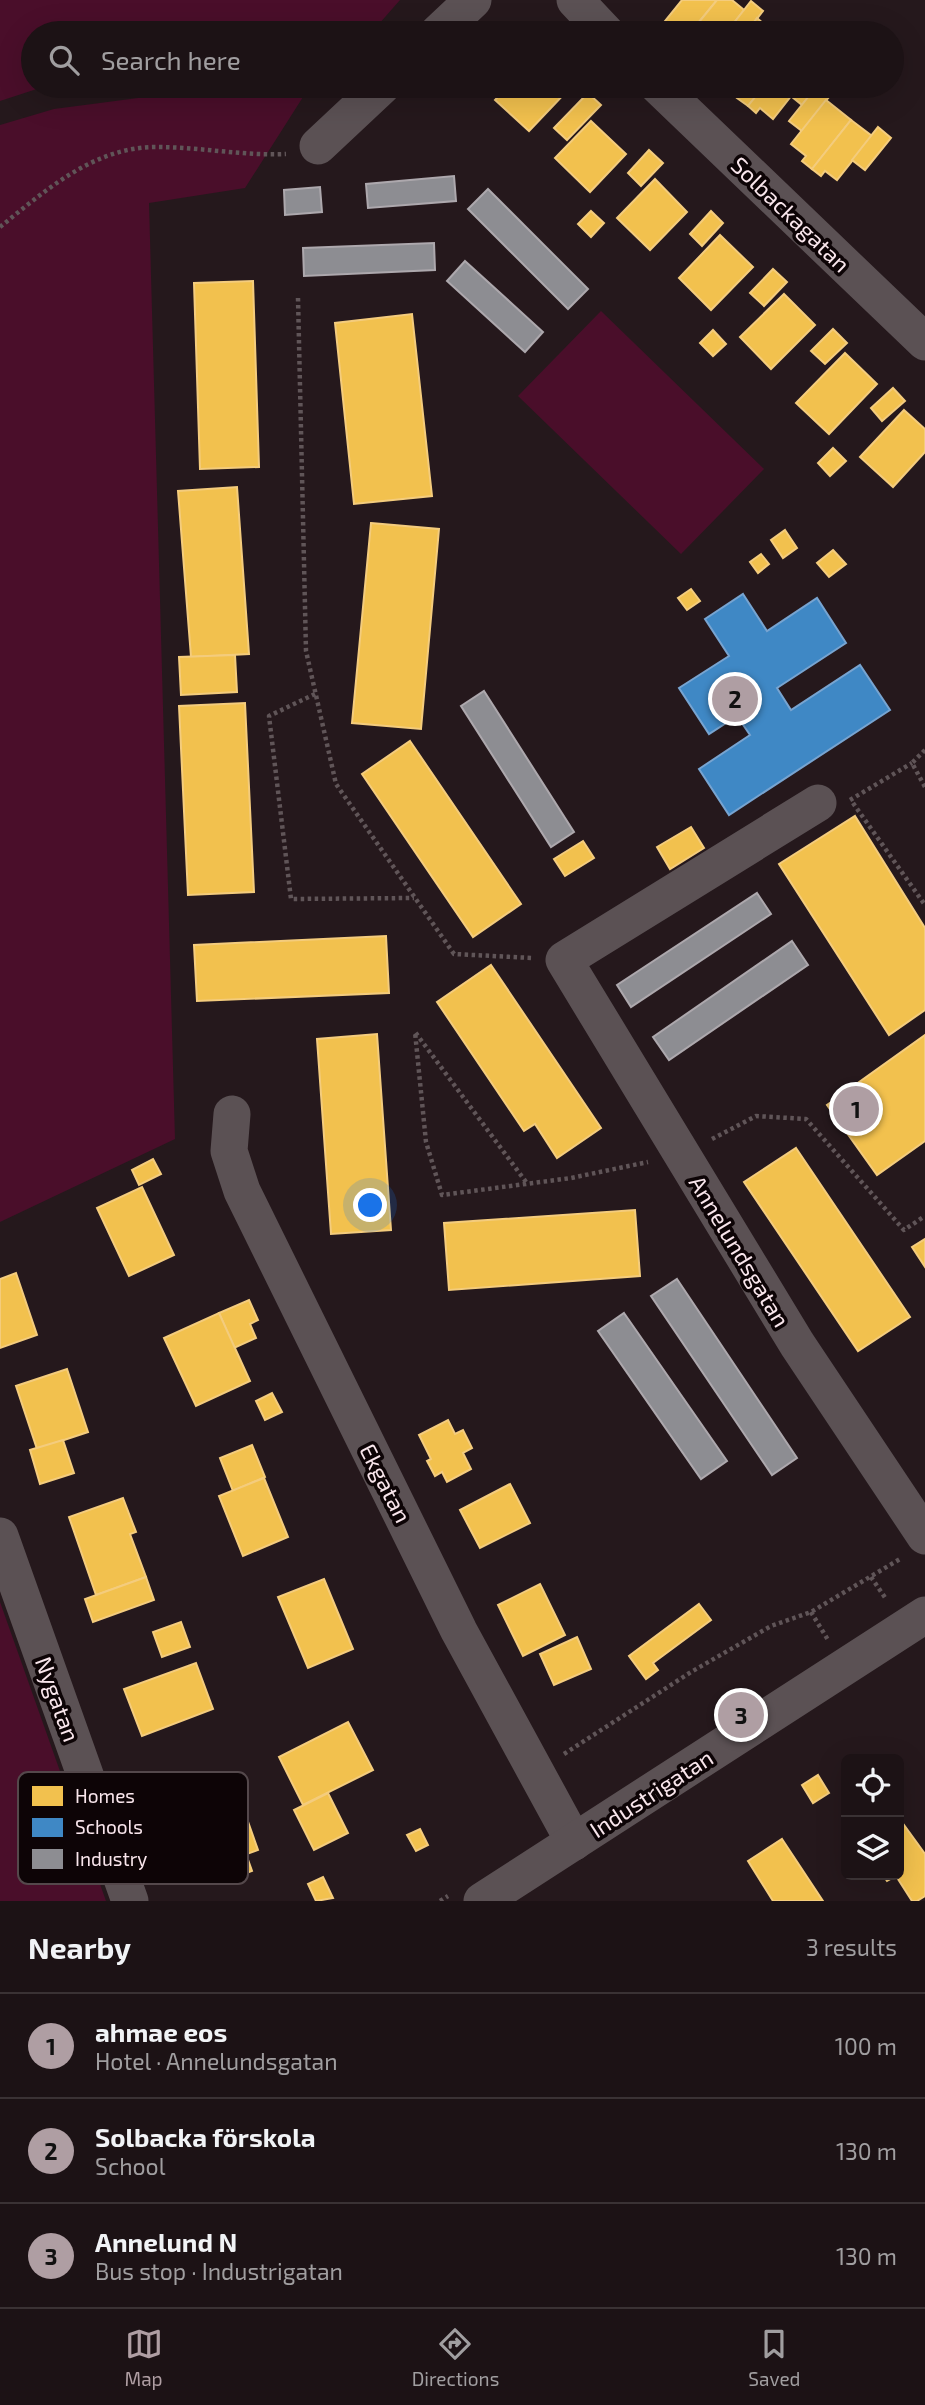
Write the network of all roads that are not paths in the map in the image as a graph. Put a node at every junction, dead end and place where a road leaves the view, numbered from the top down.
1 (473, 0) edge
2 (575, 0) edge
3 (451, 21) edge
4 (595, 21) edge
5 (369, 98) edge
6 (671, 98) edge
7 (317, 146) road end
8 (925, 342) edge
9 (834, 802) road end
10 (232, 1114) dead end
11 (0, 1536) edge
12 (914, 1546) edge
13 (925, 1615) edge
14 (84, 1772) edge
15 (575, 1842) junction
16 (124, 1884) edge
17 (130, 1901) edge
18 (482, 1901) edge

1 - 3 street
2 - 4 street
5 - 7 street
6 - 8 street, Solbackagatan
9 - 12 street, Annelundsgatan
10 - 15 street, Ekgatan
11 - 14 street, Nygatan
13 - 15 street, Industrigatan
15 - 18 street, Industrigatan
16 - 17 street, Nygatan

